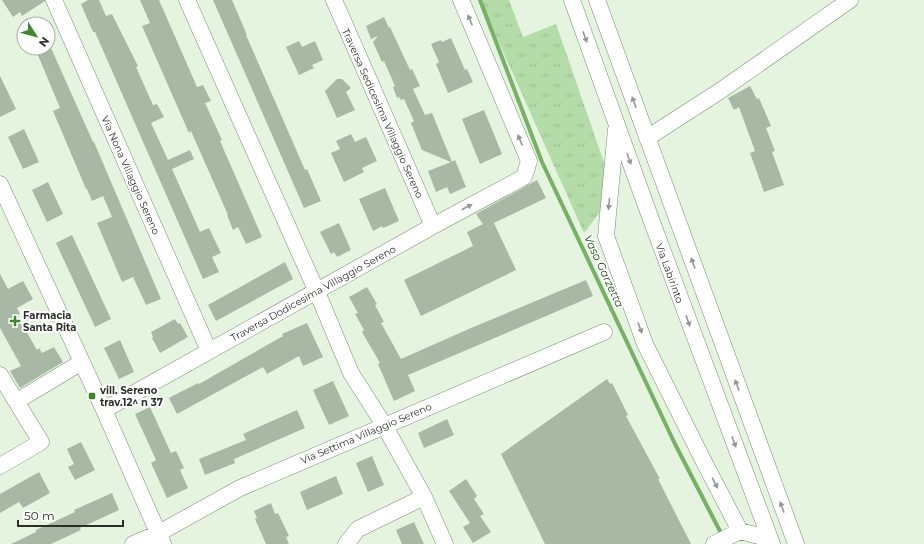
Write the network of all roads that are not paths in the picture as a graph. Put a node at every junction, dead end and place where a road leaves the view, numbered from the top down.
1 (54, 0) edge
2 (187, 0) edge
3 (334, 0) edge
4 (461, 0) edge
5 (572, 0) edge
6 (597, 0) edge
7 (850, 0) edge
8 (616, 124) junction
9 (647, 138) junction
10 (0, 184) edge
11 (433, 226) junction
12 (317, 292) junction
13 (604, 332) dead end
14 (209, 351) junction
15 (82, 362) junction
16 (0, 375) edge
17 (17, 402) junction
18 (104, 410) junction
19 (384, 425) junction
20 (0, 466) edge
21 (424, 497) junction
22 (161, 538) edge
23 (726, 538) edge
24 (771, 542) edge
25 (133, 544) edge
26 (346, 544) edge
27 (445, 544) edge
28 (796, 544) edge

1 - 14 street, Via Nona Villaggio Sereno
2 - 12 street
3 - 11 street, Traversa Sedicesima Villaggio Sereno
11 -> 4 street, Traversa Dodicesima Villaggio Sereno
5 -> 8 street, Via Labirinto
9 -> 6 street
7 - 9 street
8 -> 23 street
8 -> 24 street, Via Labirinto
28 -> 9 street
10 - 15 street
11 - 12 street, Traversa Dodicesima Villaggio Sereno
12 - 14 street, Traversa Dodicesima Villaggio Sereno
12 - 19 street
13 - 19 street, Via Settima Villaggio Sereno
14 - 18 street, Traversa Dodicesima Villaggio Sereno
15 - 17 street
15 - 18 street
16 - 17 street
17 - 20 street
18 - 22 street
19 - 21 street
19 - 22 street, Via Settima Villaggio Sereno
21 - 26 street
21 - 27 street
22 - 25 street, Via Settima Villaggio Sereno
23 - 24 street

